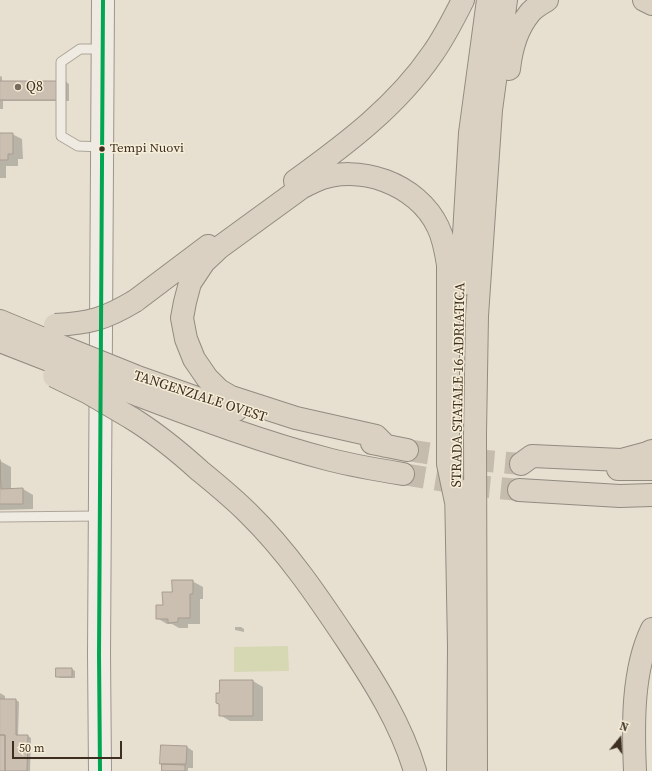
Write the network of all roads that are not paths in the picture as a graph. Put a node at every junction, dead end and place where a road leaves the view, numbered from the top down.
1 (103, 0) edge
2 (463, 0) edge
3 (488, 0) edge
4 (506, 0) edge
5 (547, 0) edge
6 (644, 0) edge
7 (652, 4) edge
8 (103, 49) junction
9 (102, 147) junction
10 (0, 310) edge
11 (0, 321) edge
12 (0, 341) edge
13 (57, 352) junction
14 (0, 354) edge
15 (136, 385) junction
16 (475, 422) junction
17 (652, 451) edge
18 (652, 469) edge
19 (403, 474) tunnel mouth
20 (519, 490) tunnel mouth
21 (652, 495) edge
22 (456, 502) junction
23 (100, 516) junction
24 (0, 517) edge
25 (652, 629) edge
26 (100, 771) edge
27 (415, 771) edge
28 (458, 771) edge
29 (476, 771) edge
30 (635, 771) edge

1 - 8 street
2 - 13 highway, bridge
3 - 22 highway, STRADA STATALE 16 ADRIATICA
4 - 16 highway, STRADA STATALE 16 ADRIATICA
5 - 16 highway
6 - 7 highway
8 - 9 street
8 - 9 lane
9 - 23 street
10 - 13 highway
11 - 13 highway, TANGENZIALE OVEST
12 - 13 highway, TANGENZIALE OVEST
13 - 14 highway
13 - 15 highway, TANGENZIALE OVEST, bridge
13 - 27 highway, bridge
15 - 19 highway, TANGENZIALE OVEST
15 - 22 highway, TANGENZIALE OVEST
16 - 29 highway, STRADA STATALE 16 ADRIATICA
17 - 18 highway
20 - 21 highway
22 - 28 highway, STRADA STATALE 16 ADRIATICA
23 - 24 lane
23 - 26 street
25 - 30 highway

